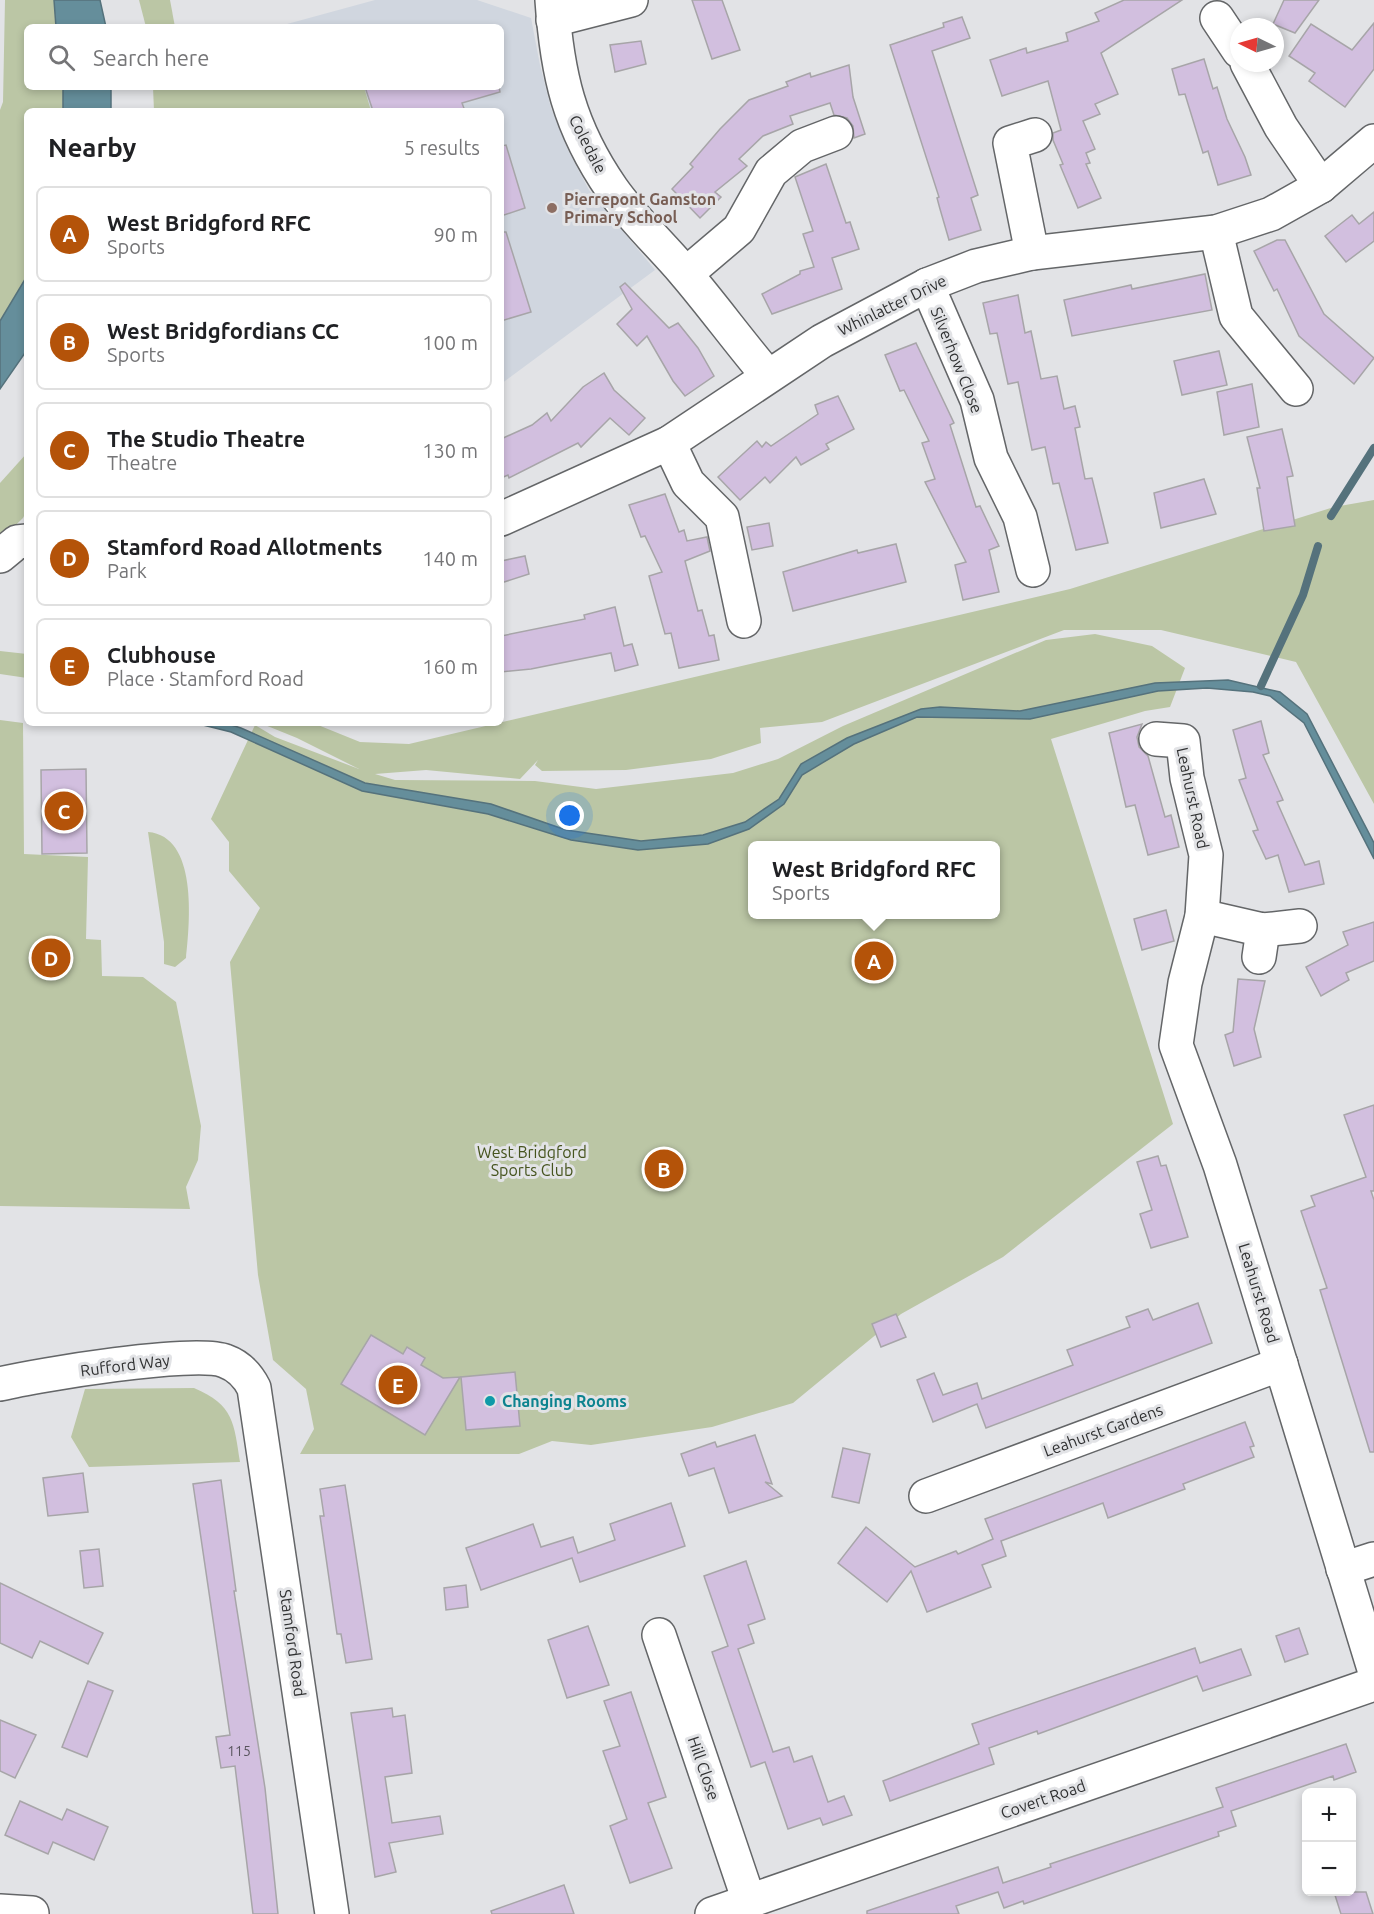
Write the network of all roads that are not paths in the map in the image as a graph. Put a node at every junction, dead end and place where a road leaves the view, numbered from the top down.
1 (631, 0) edge
2 (553, 10) edge
3 (1217, 18) dead end
4 (1230, 38) edge
5 (1254, 72) edge
6 (836, 133) dead end
7 (1035, 135) dead end
8 (1374, 141) edge
9 (1321, 186) junction
10 (1216, 232) junction
11 (1032, 253) junction
12 (686, 274) junction
13 (927, 285) junction
14 (768, 376) junction
15 (1296, 388) dead end
16 (669, 443) junction
17 (504, 518) edge
18 (24, 541) edge
19 (0, 556) edge
20 (1033, 570) dead end
21 (744, 621) dead end
22 (1156, 739) dead end
23 (1202, 916) junction
24 (1300, 926) dead end
25 (1281, 1364) junction
26 (247, 1374) joint
27 (0, 1384) edge
28 (926, 1496) dead end
29 (1374, 1559) edge
30 (1343, 1569) junction
31 (658, 1635) dead end
32 (1374, 1669) edge
33 (1374, 1684) edge
34 (749, 1901) junction
35 (0, 1911) edge
36 (32, 1914) edge
37 (332, 1914) edge
38 (712, 1914) edge

1 - 2 street
2 - 12 street, Coledale
3 - 4 street
5 - 9 street
6 - 12 street
7 - 11 street
8 - 9 street, Whinlatter Drive
9 - 10 street, Whinlatter Drive
10 - 11 street, Whinlatter Drive
10 - 15 street
11 - 13 street, Whinlatter Drive
12 - 14 street, Coledale
13 - 14 street, Whinlatter Drive
13 - 20 street, Silverhow Close
14 - 16 street, Whinlatter Drive
16 - 17 street, Whinlatter Drive
16 - 21 street
18 - 19 street
22 - 23 street, Leahurst Road
23 - 24 street
23 - 25 street, Leahurst Road
25 - 28 street, Leahurst Gardens
25 - 30 street, Leahurst Road
26 - 27 street, Rufford Way
26 - 37 street, Stamford Road
29 - 30 street
30 - 32 street, Leahurst Road
31 - 34 street, Hill Close
33 - 34 street, Covert Road
34 - 38 street, Covert Road
35 - 36 street

